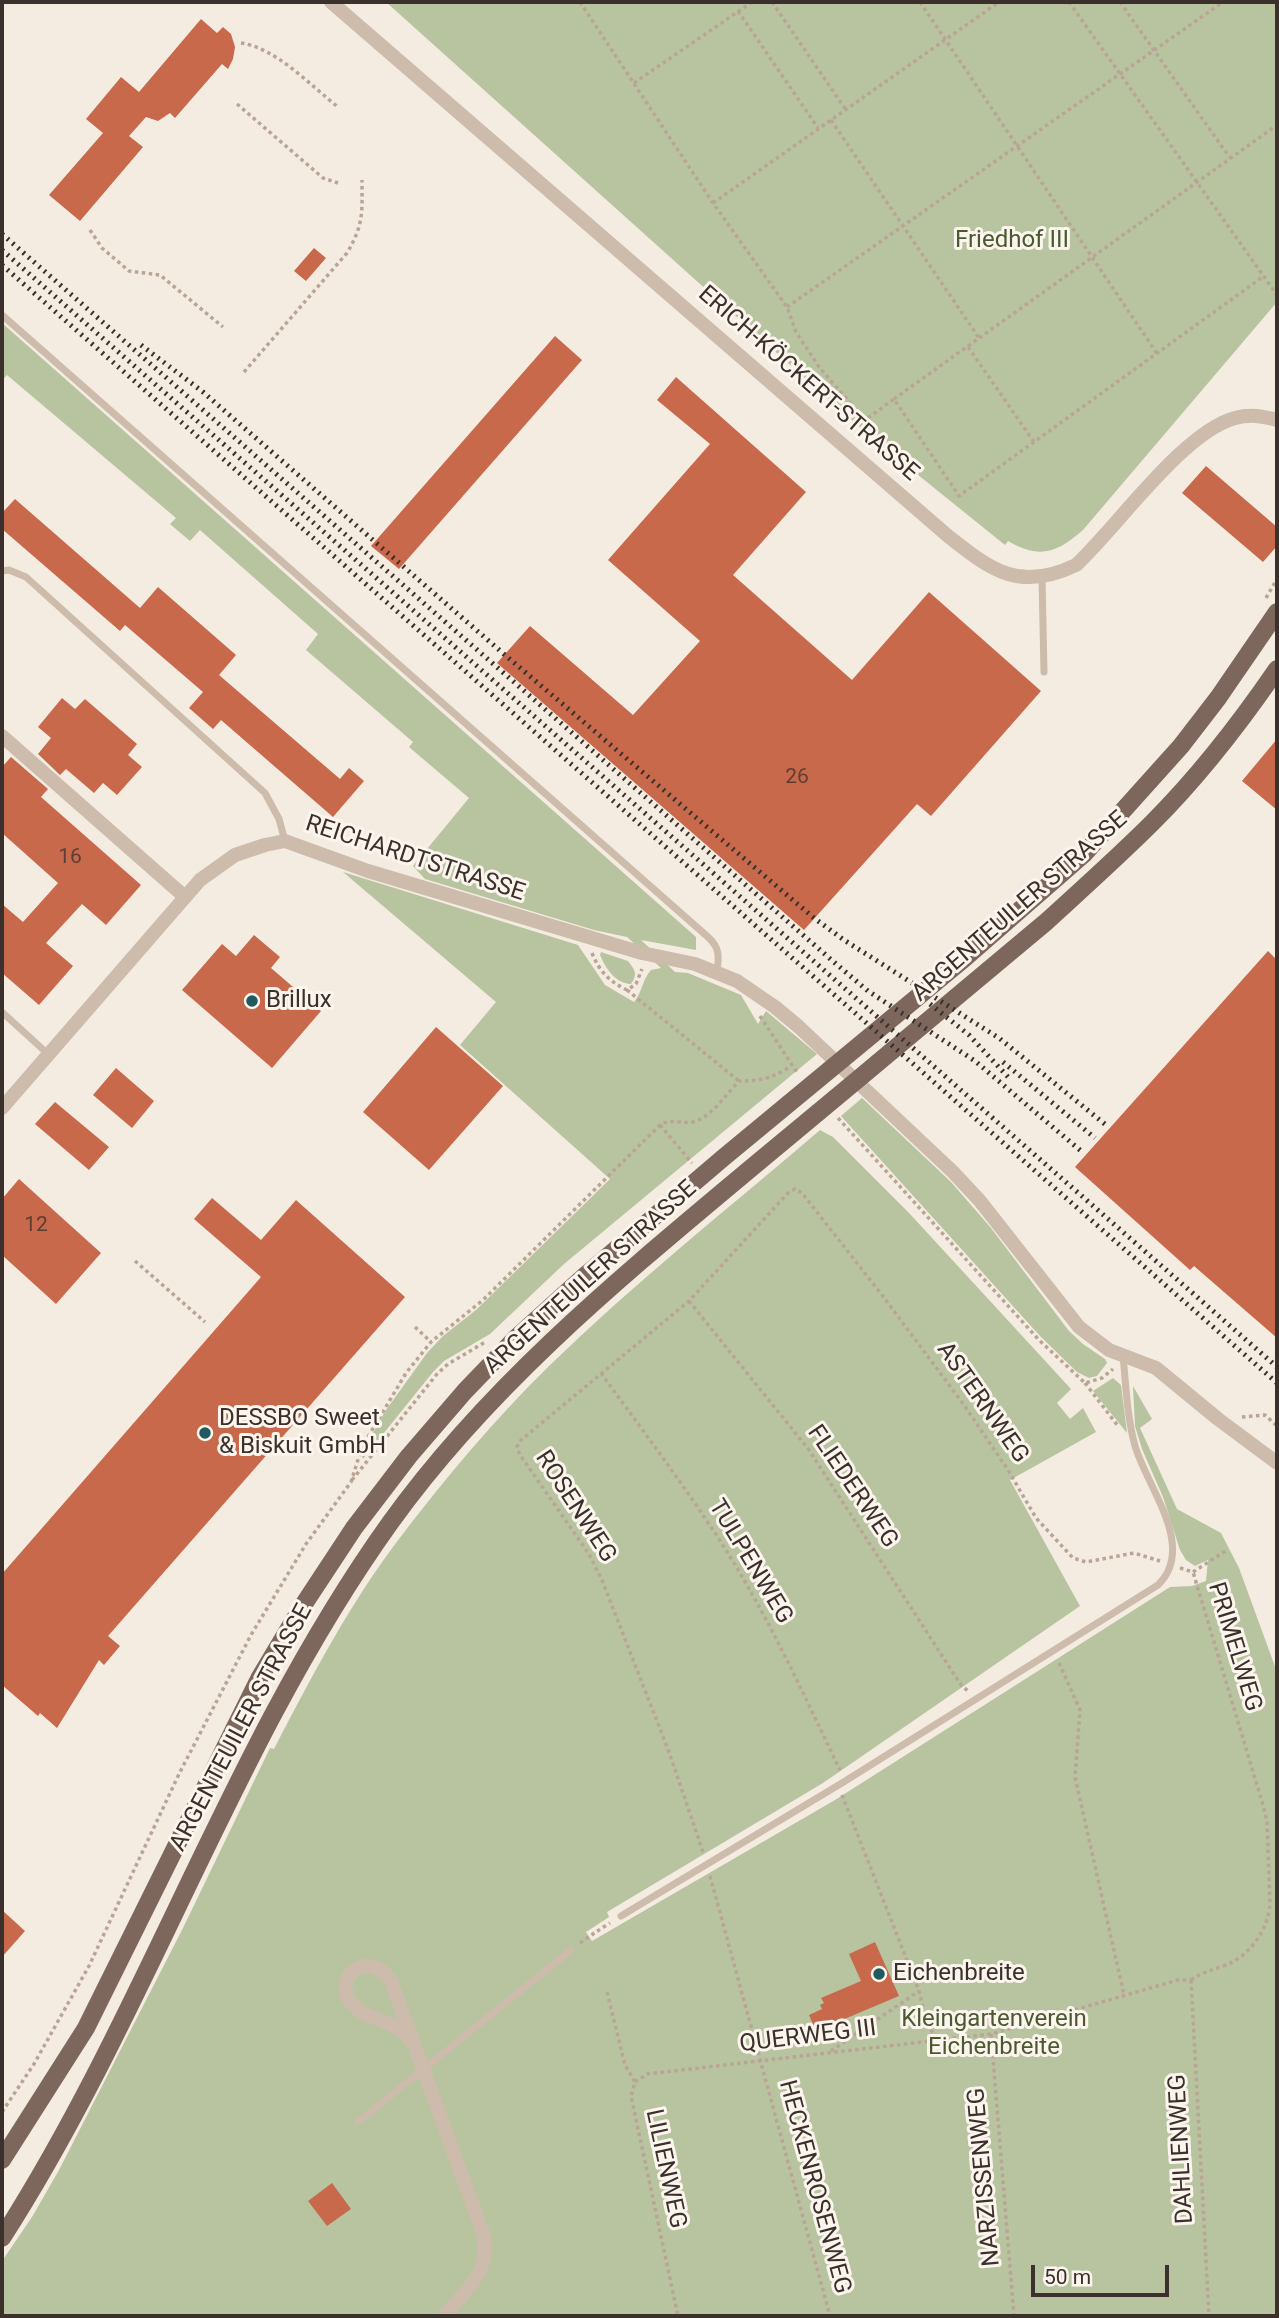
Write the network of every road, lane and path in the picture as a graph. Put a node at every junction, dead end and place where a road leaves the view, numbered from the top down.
1 (331, 2) edge
2 (580, 2) edge
3 (751, 2) edge
4 (772, 2) edge
5 (920, 2) edge
6 (999, 2) edge
7 (1069, 2) edge
8 (1120, 2) edge
9 (1223, 2) edge
10 (738, 12) junction
11 (946, 39) junction
12 (241, 43) dead end
13 (1155, 51) junction
14 (1120, 74) junction
15 (634, 83) junction
16 (237, 104) dead end
17 (338, 107) dead end
18 (846, 110) junction
19 (831, 120) junction
20 (1277, 125) edge
21 (818, 129) junction
22 (1017, 145) junction
23 (1230, 158) junction
24 (362, 180) dead end
25 (338, 183) dead end
26 (1197, 183) junction
27 (713, 203) junction
28 (903, 225) junction
29 (90, 230) dead end
30 (1093, 258) junction
31 (1264, 276) junction
32 (1277, 295) edge
33 (787, 307) junction
34 (2, 315) edge
35 (223, 327) dead end
36 (980, 338) junction
37 (968, 347) junction
38 (1158, 355) junction
39 (244, 372) dead end
40 (894, 399) junction
41 (1277, 420) edge
42 (1034, 442) junction
43 (2, 571) edge
44 (1042, 578) junction
45 (1277, 612) edge
46 (1276, 670) edge
47 (1044, 673) dead end
48 (2, 736) edge
49 (285, 841) junction
50 (185, 897) junction
51 (592, 938) junction
52 (642, 953) junction
53 (717, 972) junction
54 (627, 990) junction
55 (752, 991) junction
56 (2, 1012) edge
57 (48, 1054) junction
58 (808, 1068) dead end
59 (739, 1081) dead end
60 (2, 1108) edge
61 (836, 1116) dead end
62 (660, 1125) dead end
63 (692, 1163) dead end
64 (795, 1189) joint
65 (135, 1261) dead end
66 (689, 1301) junction
67 (205, 1322) dead end
68 (415, 1327) dead end
69 (431, 1342) dead end
70 (1124, 1356) junction
71 (601, 1374) junction
72 (1085, 1383) junction
73 (1218, 1419) junction
74 (1277, 1426) edge
75 (1136, 1448) junction
76 (1277, 1463) edge
77 (1227, 1550) dead end
78 (1173, 1565) junction
79 (1053, 1652) junction
80 (977, 1700) junction
81 (842, 1783) junction
82 (706, 1864) junction
83 (621, 1916) joint
84 (571, 1950) joint
85 (1191, 1980) junction
86 (919, 1990) junction
87 (607, 1992) dead end
88 (1124, 1996) junction
89 (991, 2034) junction
90 (942, 2040) junction
91 (415, 2046) junction
92 (830, 2052) junction
93 (762, 2060) junction
94 (424, 2070) junction
95 (635, 2082) junction
96 (358, 2122) dead end
97 (2, 2160) edge
98 (2, 2238) edge
99 (444, 2316) edge
100 (678, 2316) edge
101 (830, 2316) edge
102 (1014, 2316) edge
103 (1209, 2316) edge

1 - 44 street, ERICH-KÖCKERT-STRASSE
2 - 15 path
3 - 10 path
4 - 18 path
5 - 11 path
6 - 11 path
7 - 14 path
8 - 13 path
9 - 13 path
10 - 15 path
10 - 21 path
11 - 18 path
11 - 22 path
12 - 17 path
13 - 14 path
13 - 23 path
14 - 22 path
14 - 26 path
15 - 27 path
16 - 25 path
18 - 19 path
19 - 21 path
19 - 28 path
20 - 23 path
21 - 27 path
22 - 28 path
22 - 30 path
23 - 26 path
24 - 39 path
26 - 30 path
26 - 31 path
27 - 33 path
28 - 33 path
28 - 36 path
29 - 35 path
30 - 36 path
30 - 38 path
31 - 32 path
31 - 38 path
33 - 40 path
34 - 53 lane
36 - 37 path
37 - 40 path
37 - 42 path
38 - 42 path
40 - 42 path
41 - 44 street, ERICH-KÖCKERT-STRASSE
43 - 49 lane
44 - 47 lane
45 - 97 main road, ARGENTEUILER STRASSE
46 - 98 main road, ARGENTEUILER STRASSE
48 - 50 street
49 - 50 street, REICHARDTSTRASSE
49 - 51 street, REICHARDTSTRASSE
50 - 57 street, REICHARDTSTRASSE
51 - 52 street, REICHARDTSTRASSE
51 - 54 path
52 - 53 street, REICHARDTSTRASSE
52 - 54 path
53 - 55 street, REICHARDTSTRASSE
54 - 59 path
55 - 58 path
55 - 70 street, REICHARDTSTRASSE
56 - 57 lane
57 - 60 street, REICHARDTSTRASSE
61 - 72 path
62 - 63 path
64 - 66 path, ROSENWEG
64 - 78 path, ASTERNWEG
65 - 67 path
66 - 71 path, ROSENWEG
66 - 80 path, FLIEDERWEG
68 - 69 path
70 - 72 path
70 - 73 street, REICHARDTSTRASSE
70 - 75 lane
71 - 81 path, TULPENWEG
71 - 82 path, ROSENWEG
72 - 75 path
73 - 74 path
73 - 76 street, REICHARDTSTRASSE
75 - 78 lane
77 - 85 path, PRIMELWEG
78 - 79 lane
79 - 80 lane
79 - 88 path
80 - 81 lane
81 - 82 lane
81 - 86 path, TULPENWEG
82 - 83 lane
82 - 93 path, HECKENROSENWEG
83 - 84 path
84 - 94 lane
85 - 88 path, QUERWEG III
85 - 103 path, DAHLIENWEG
86 - 90 path, TULPENWEG
86 - 92 path
87 - 95 path, LILIENWEG
88 - 89 path, QUERWEG III
89 - 90 path, QUERWEG III
89 - 102 path, NARZISSENWEG
90 - 92 path, QUERWEG III
91 - 91 street
91 - 94 street
92 - 93 path, QUERWEG III
93 - 95 path, QUERWEG III
93 - 101 path, HECKENROSENWEG
94 - 96 lane
94 - 99 street
95 - 100 path, LILIENWEG

